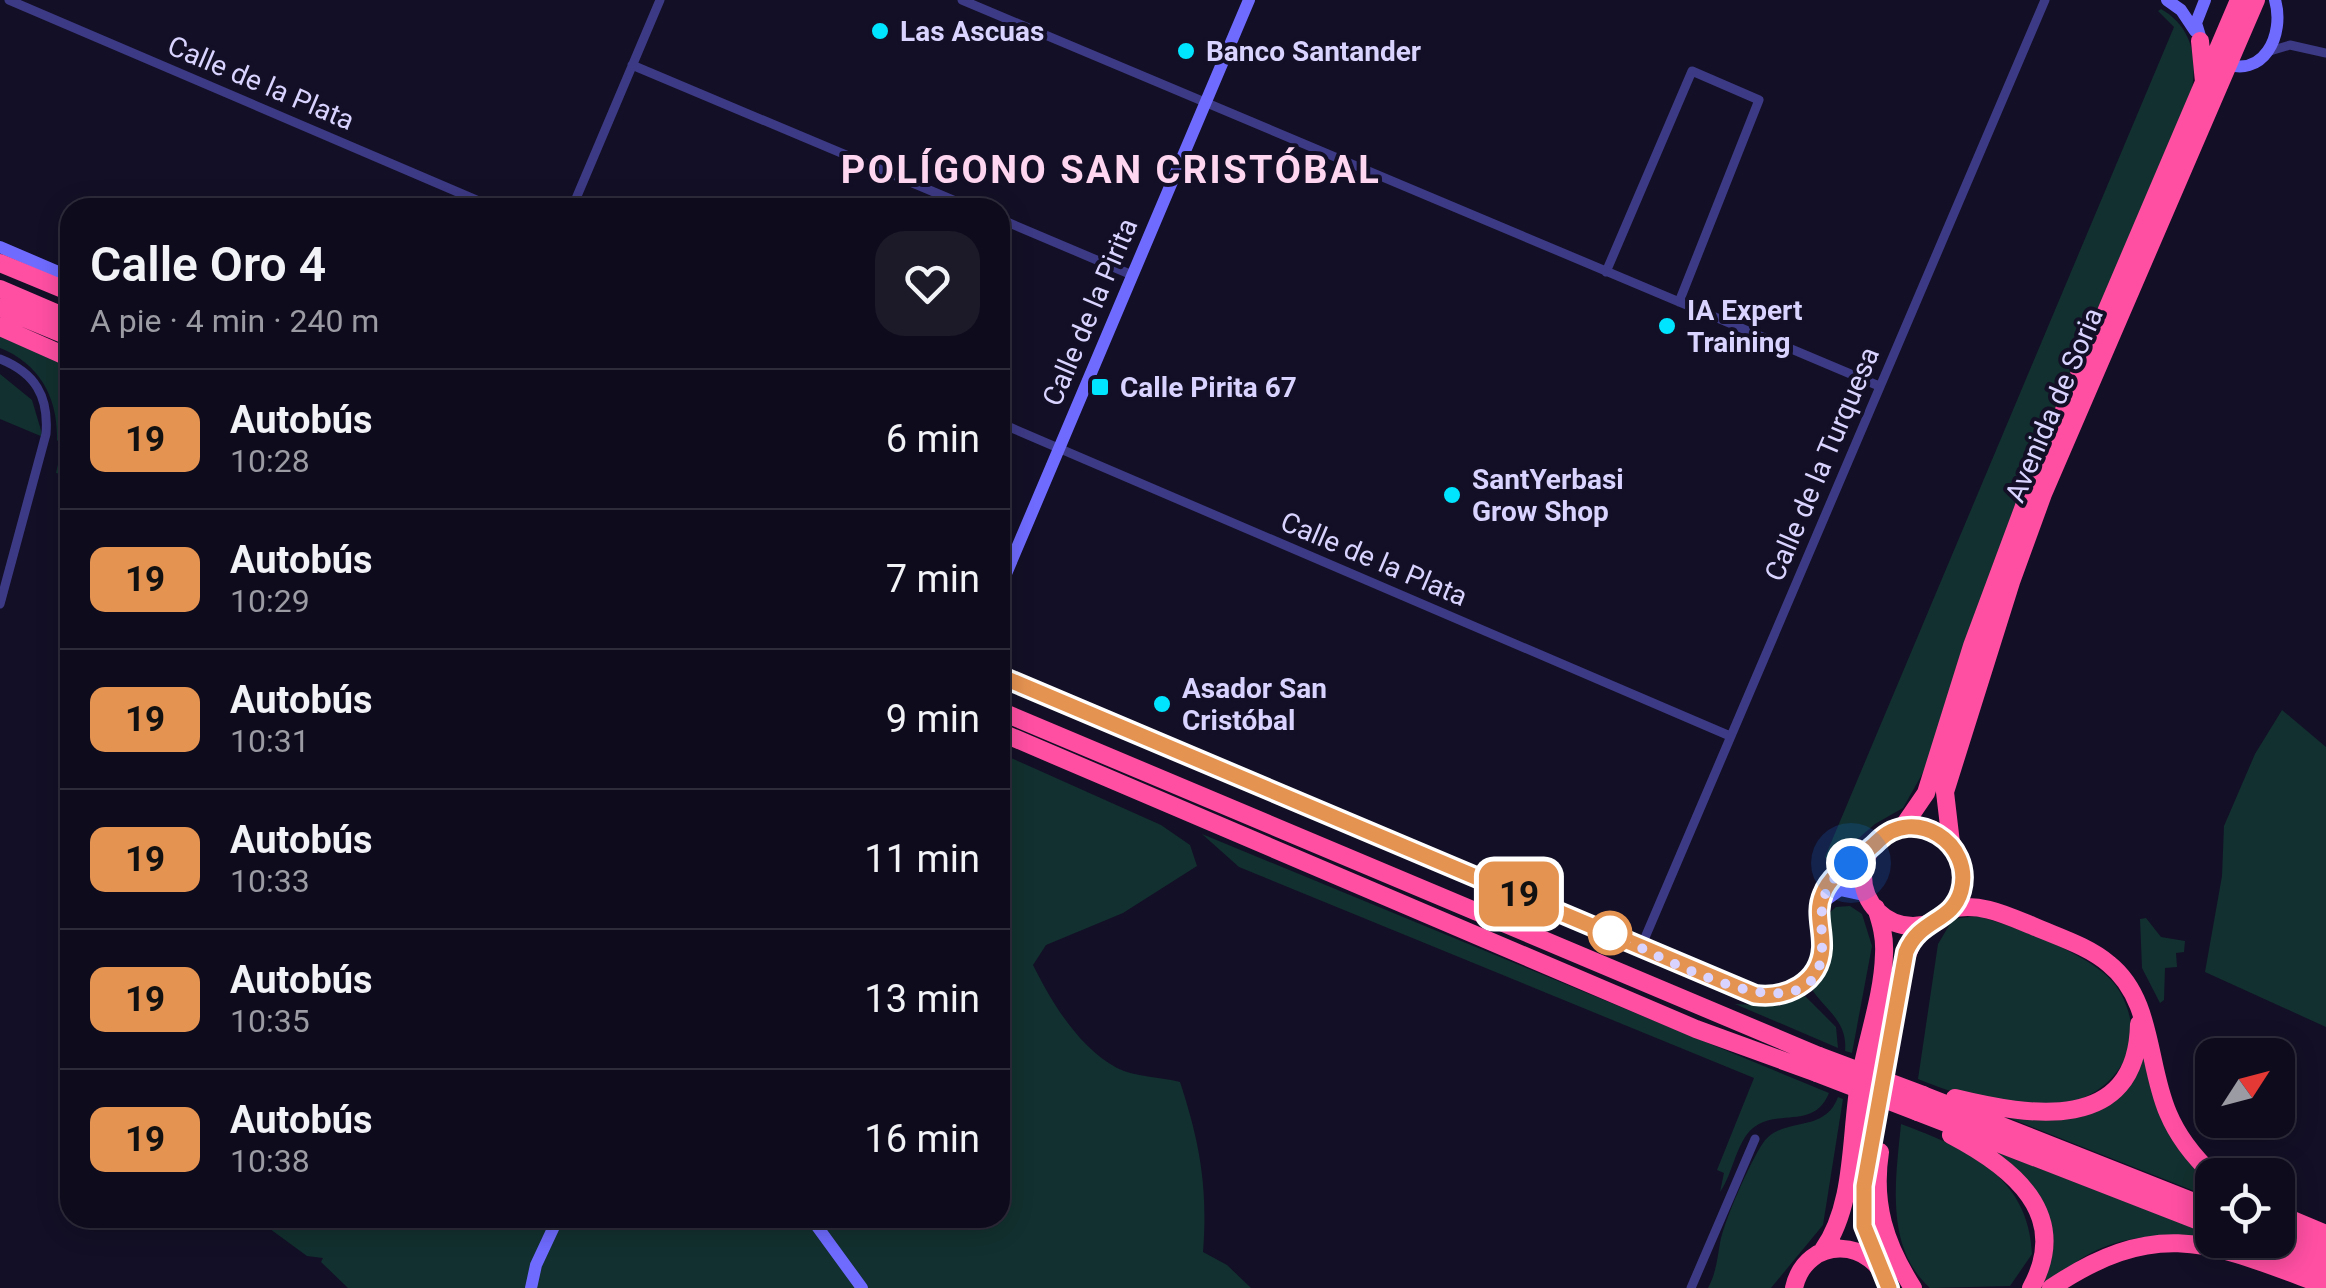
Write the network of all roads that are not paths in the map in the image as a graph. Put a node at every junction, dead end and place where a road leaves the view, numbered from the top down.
1 (8, 0) edge
2 (660, 0) edge
3 (962, 0) edge
4 (1249, 0) edge
5 (2045, 0) edge
6 (2167, 0) edge
7 (2204, 0) edge
8 (2240, 0) edge
9 (2256, 0) edge
10 (2275, 0) edge
11 (2280, 29) junction
12 (2198, 36) junction
13 (2290, 45) junction
14 (2270, 51) junction
15 (2326, 53) edge
16 (2222, 62) junction
17 (632, 65) junction
18 (2204, 82) junction
19 (1206, 101) junction
20 (472, 198) edge
21 (576, 198) edge
22 (948, 198) edge
23 (1010, 223) edge
24 (0, 247) edge
25 (0, 262) edge
26 (1606, 272) junction
27 (60, 273) edge
28 (1132, 275) junction
29 (60, 288) edge
30 (0, 290) edge
31 (1679, 302) junction
32 (0, 308) edge
33 (60, 315) edge
34 (0, 327) edge
35 (60, 333) edge
36 (60, 354) edge
37 (0, 358) edge
38 (1880, 386) junction
39 (1010, 427) edge
40 (1059, 448) junction
41 (1010, 564) edge
42 (0, 604) edge
43 (1010, 680) edge
44 (1010, 716) edge
45 (1010, 736) edge
46 (1730, 736) junction
47 (1228, 819) junction
48 (1902, 828) junction
49 (1950, 843) junction
50 (1872, 849) junction
51 (1962, 869) junction
52 (1872, 902) junction
53 (1819, 909) junction
54 (1951, 909) junction
55 (2003, 914) junction
56 (1922, 926) junction
57 (1641, 947) junction
58 (1898, 980) junction
59 (2135, 998) junction
60 (1921, 1104) junction
61 (1755, 1139) dead end
62 (2196, 1158) edge
63 (2195, 1202) edge
64 (2195, 1219) edge
65 (2295, 1221) edge
66 (553, 1228) edge
67 (818, 1228) edge
68 (2326, 1234) edge
69 (2295, 1240) edge
70 (1824, 1250) junction
71 (2326, 1252) edge
72 (2295, 1258) edge
73 (1876, 1261) junction
74 (2326, 1270) edge
75 (1797, 1280) edge
76 (2326, 1286) edge
77 (531, 1288) edge
78 (862, 1288) edge
79 (1692, 1288) edge
80 (1782, 1288) edge
81 (1889, 1288) edge
82 (1913, 1288) edge
83 (2031, 1288) edge
84 (2051, 1288) edge

1 - 20 street, Calle de la Plata
2 - 17 street
3 - 19 street
4 - 19 street, Calle de la Pirita
5 - 38 street, Calle de la Turquesa
6 - 12 street
7 - 12 street
8 - 16 highway, Avenida de Soria
9 - 16 highway, Avenida de Soria
10 - 11 street
11 - 13 street
11 - 14 street
12 - 16 street
12 - 18 highway
13 - 14 street
13 - 15 street
14 - 16 street
16 - 18 highway, Avenida de Soria
16 - 49 highway, Avenida de Soria
17 - 21 street
17 - 22 street
18 - 48 highway, Avenida de Soria
19 - 26 street
19 - 28 street, Calle de la Pirita
23 - 28 street
24 - 27 street
25 - 29 highway
26 - 31 street
26 - 31 street
28 - 40 street, Calle de la Pirita
30 - 33 highway
31 - 38 street
32 - 35 highway
34 - 36 highway
37 - 42 street
38 - 46 street, Calle de la Turquesa
39 - 40 street, Calle de la Plata
40 - 41 street, Calle de la Pirita
40 - 46 street, Calle de la Plata
43 - 57 street
44 - 47 highway
45 - 47 highway
46 - 57 street, Calle de la Turquesa
47 - 60 highway, bridge
48 - 49 highway
48 - 50 highway
49 - 51 highway
50 - 52 highway
50 - 53 street
51 - 54 highway
51 - 55 highway
52 - 53 street
52 - 56 highway
52 - 70 highway
53 - 57 street
54 - 55 highway
54 - 56 highway
55 - 59 highway
56 - 58 highway
58 - 73 highway
58 - 82 highway
59 - 60 highway
59 - 62 highway
60 - 63 highway
60 - 64 highway
60 - 83 highway
61 - 79 street
65 - 68 highway
66 - 77 street
67 - 78 street
69 - 71 highway
70 - 73 highway
70 - 75 highway
72 - 74 highway
73 - 81 highway
75 - 80 street
76 - 84 highway

